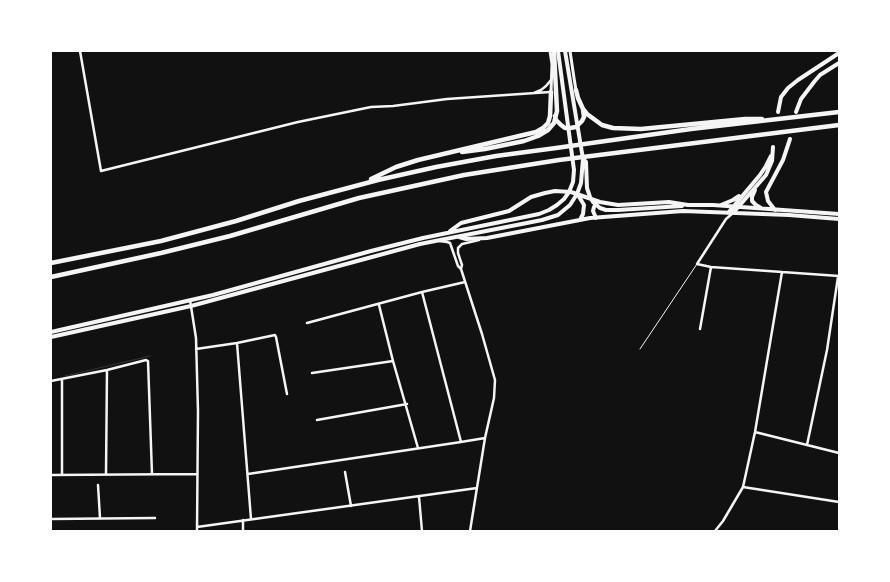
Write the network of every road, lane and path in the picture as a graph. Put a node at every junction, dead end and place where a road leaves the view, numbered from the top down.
1 (80, 51) edge
2 (554, 51) edge
3 (565, 51) edge
4 (570, 51) edge
5 (839, 53) edge
6 (839, 63) edge
7 (551, 80) junction
8 (576, 90) joint
9 (551, 92) junction
10 (530, 94) junction
11 (551, 103) junction
12 (583, 109) junction
13 (778, 112) dead end
14 (796, 112) dead end
15 (839, 112) edge
16 (770, 120) junction
17 (839, 125) edge
18 (790, 139) dead end
19 (773, 147) dead end
20 (772, 154) junction
21 (440, 155) junction
22 (582, 159) junction
23 (361, 184) junction
24 (756, 187) junction
25 (743, 194) junction
26 (578, 195) junction
27 (600, 202) junction
28 (688, 205) junction
29 (719, 206) junction
30 (736, 207) junction
31 (763, 209) junction
32 (775, 210) junction
33 (730, 213) junction
34 (839, 214) edge
35 (596, 218) junction
36 (839, 219) edge
37 (580, 220) junction
38 (447, 233) junction
39 (457, 236) junction
40 (487, 238) junction
41 (434, 241) junction
42 (51, 263) edge
43 (697, 264) junction
44 (711, 267) junction
45 (461, 269) junction
46 (782, 272) junction
47 (838, 276) edge
48 (51, 277) edge
49 (465, 282) junction
50 (422, 292) junction
51 (190, 300) junction
52 (379, 304) junction
53 (192, 306) junction
54 (307, 323) dead end
55 (700, 330) dead end
56 (51, 332) edge
57 (51, 337) edge
58 (238, 343) junction
59 (196, 349) junction
60 (640, 349) dead end
61 (394, 361) junction
62 (107, 370) junction
63 (312, 373) dead end
64 (62, 379) junction
65 (51, 381) edge
66 (287, 394) dead end
67 (407, 404) junction
68 (317, 420) dead end
69 (755, 432) junction
70 (485, 438) junction
71 (462, 442) junction
72 (807, 445) junction
73 (418, 448) junction
74 (839, 452) edge
75 (344, 472) dead end
76 (106, 474) junction
77 (152, 474) junction
78 (197, 474) junction
79 (248, 474) junction
80 (51, 475) edge
81 (62, 475) junction
82 (98, 484) dead end
83 (743, 487) junction
84 (477, 488) junction
85 (419, 496) junction
86 (839, 502) edge
87 (351, 506) junction
88 (155, 518) dead end
89 (51, 519) edge
90 (100, 519) junction
91 (251, 519) junction
92 (243, 520) junction
93 (197, 529) edge
94 (243, 531) edge
95 (422, 531) edge
96 (470, 531) edge
97 (715, 531) edge

1 - 10 street
2 - 7 street
2 - 21 highway
2 - 38 main road
3 - 22 main road
4 - 8 street
5 - 13 main road
6 - 14 main road
7 - 9 street
7 - 10 street
8 - 12 highway
9 - 10 street
9 - 11 highway
11 - 12 highway
11 - 21 highway
12 - 16 highway
15 - 16 highway
16 - 23 highway
17 - 48 highway
18 - 32 main road
19 - 20 main road
20 - 24 main road
20 - 25 main road
21 - 23 highway
22 - 28 main road
22 - 39 main road
23 - 42 highway
24 - 30 main road
24 - 31 main road
25 - 29 main road
25 - 30 main road
26 - 27 main road
26 - 37 main road
26 - 38 main road
27 - 28 main road
27 - 35 main road
28 - 29 main road
29 - 30 main road
30 - 31 main road
30 - 33 main road
31 - 32 main road
32 - 34 main road
33 - 35 main road
33 - 36 main road
33 - 43 street
35 - 37 main road
37 - 40 main road
38 - 51 main road
39 - 40 main road
39 - 41 main road
40 - 45 street
41 - 45 street
41 - 53 main road
43 - 44 street
43 - 60 lane
44 - 46 street
44 - 55 street
45 - 49 street
46 - 47 street
46 - 69 street
47 - 72 street
49 - 50 street
49 - 70 street
50 - 52 street
50 - 71 street
51 - 53 street
51 - 56 main road
52 - 54 street
52 - 61 street
53 - 57 main road
53 - 59 street
58 - 59 street
58 - 66 street
58 - 79 street
59 - 78 street
61 - 63 street
61 - 67 street
62 - 64 street
62 - 76 street
62 - 77 street
64 - 65 street
64 - 81 street
67 - 68 street
67 - 73 street
69 - 72 street
69 - 83 street
70 - 71 street
70 - 84 street
71 - 73 street
72 - 74 street
73 - 79 street
75 - 87 street
76 - 77 street
76 - 81 street
77 - 78 street
78 - 93 street
79 - 91 street
80 - 81 street
82 - 90 street
83 - 86 street
83 - 97 street
84 - 85 street
84 - 96 street
85 - 87 street
85 - 95 street
87 - 91 street
88 - 90 street
89 - 90 street
91 - 92 street
92 - 93 street
92 - 94 street

